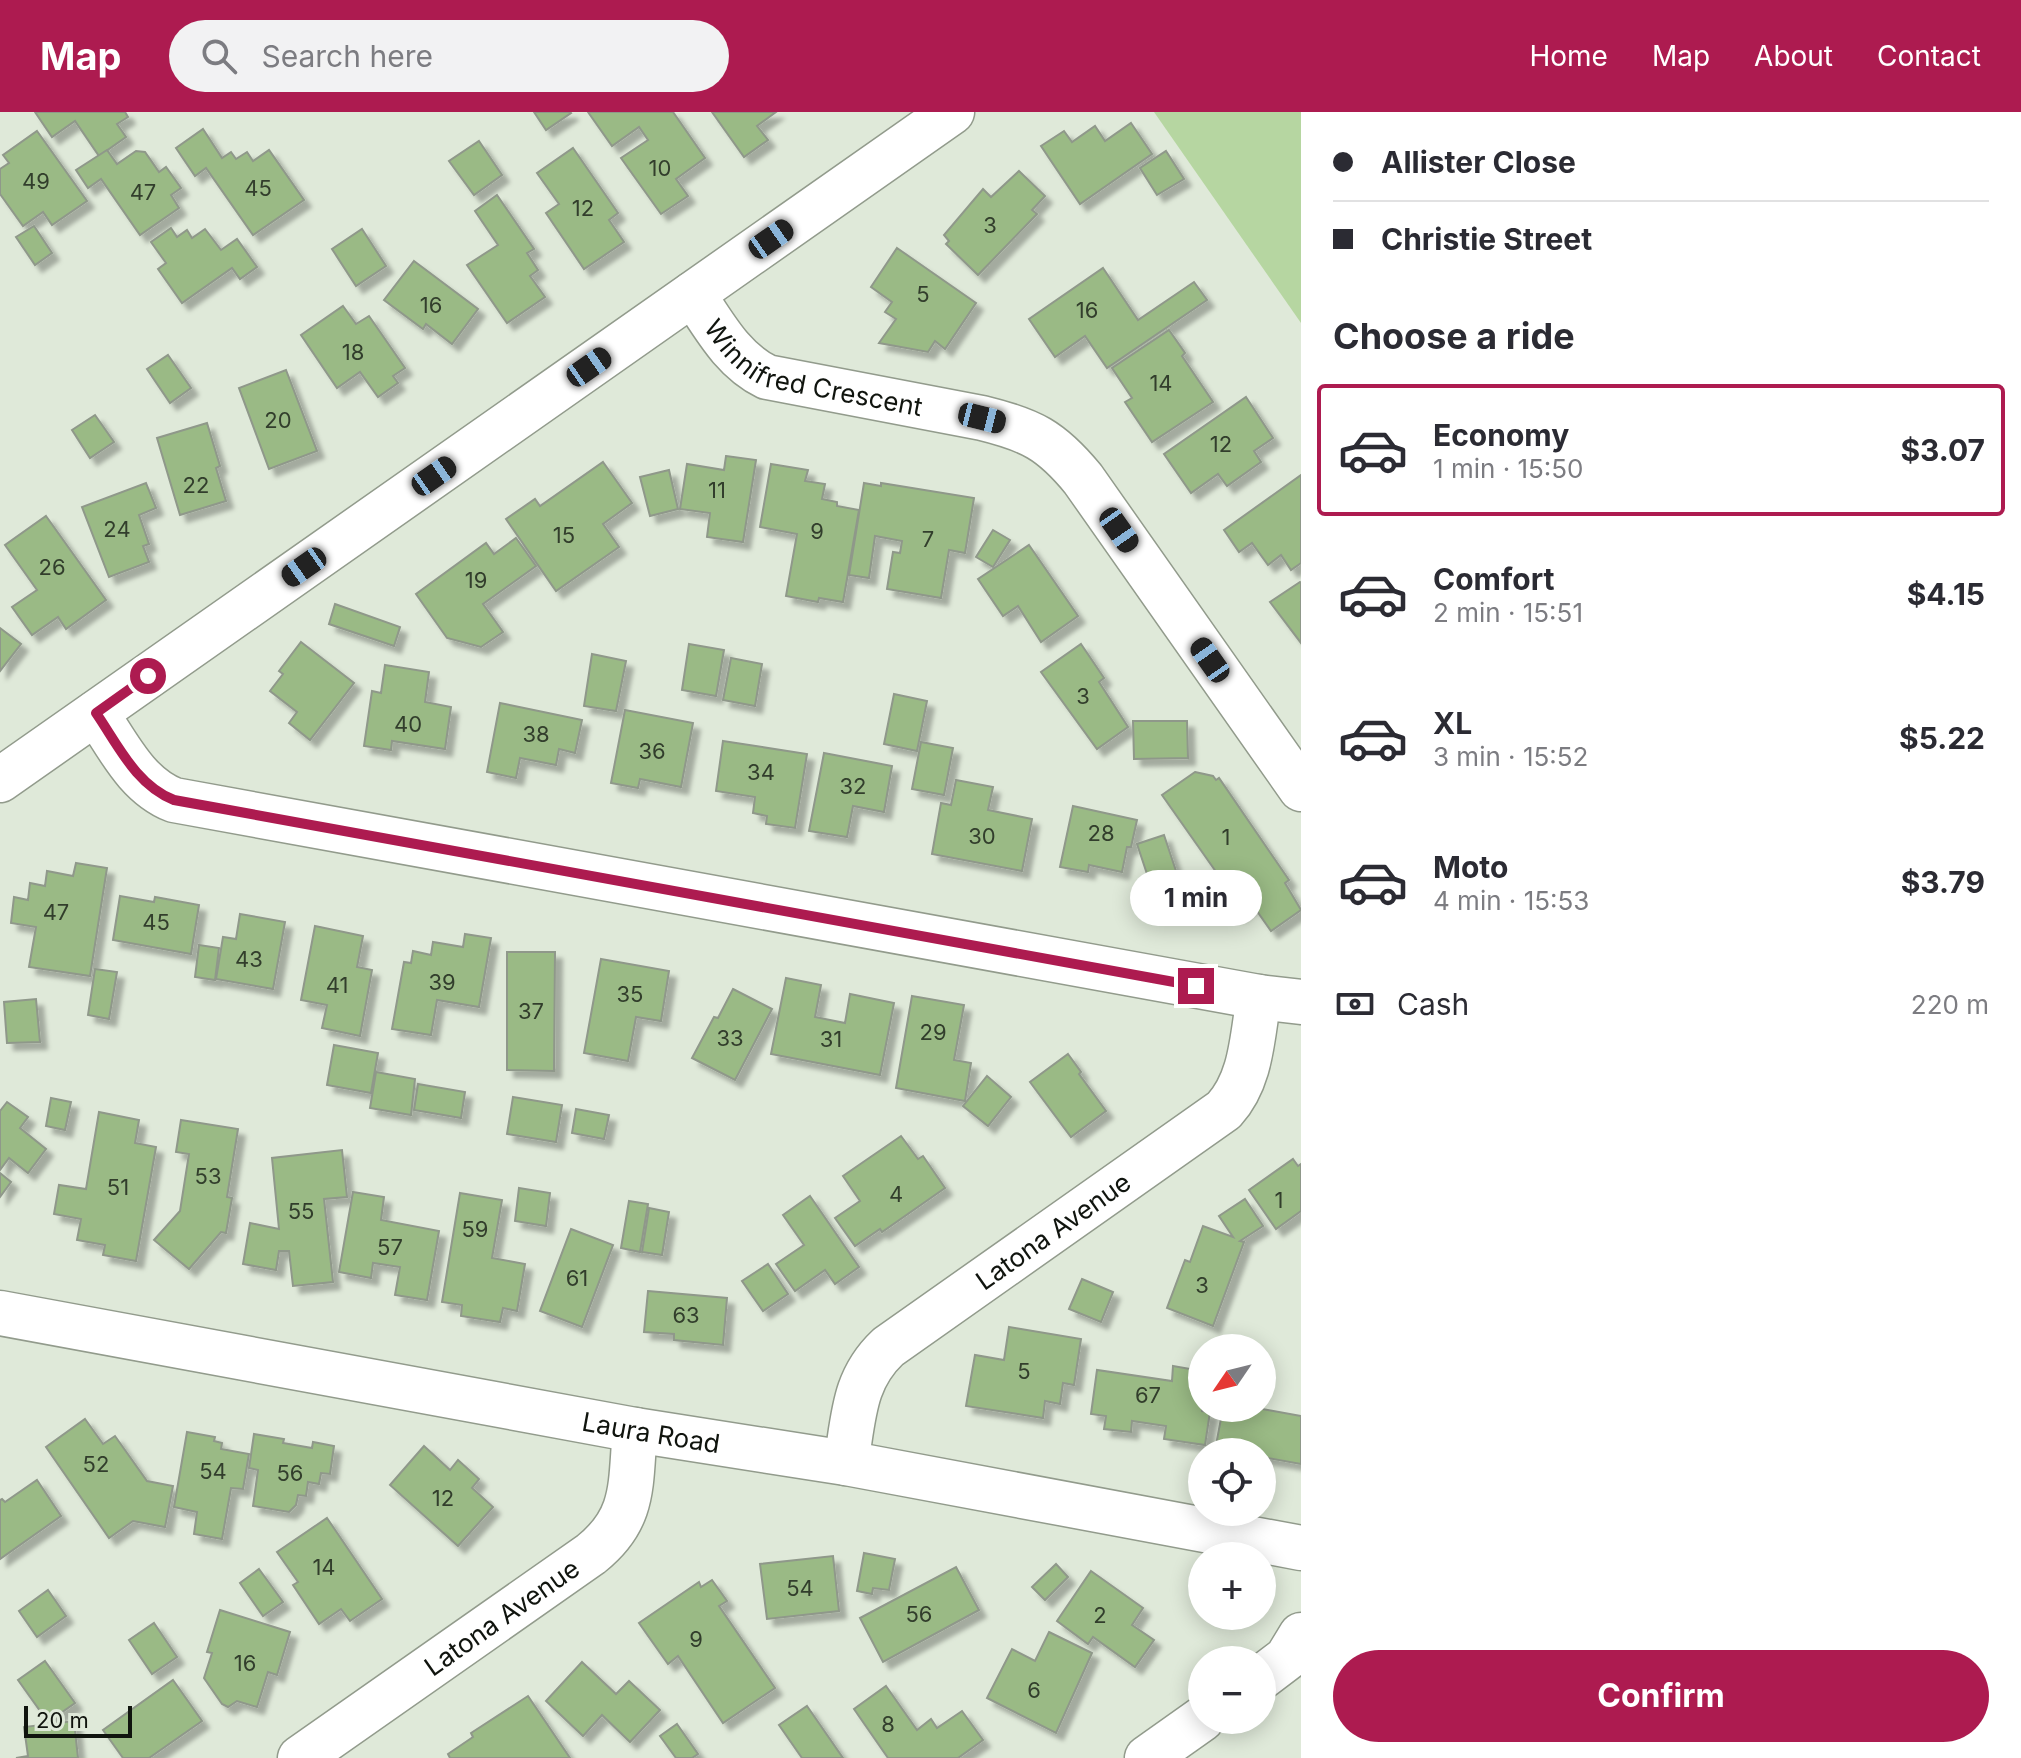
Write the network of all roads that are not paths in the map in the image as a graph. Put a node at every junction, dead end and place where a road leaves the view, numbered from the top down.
1 (952, 112) edge
2 (693, 294) junction
3 (96, 713) junction
4 (0, 780) edge
5 (1301, 789) edge
6 (1280, 1000) edge
7 (0, 1313) edge
8 (635, 1430) junction
9 (846, 1463) junction
10 (1301, 1548) edge
11 (1301, 1635) edge
12 (1276, 1666) edge
13 (1188, 1729) edge
14 (300, 1758) edge
15 (1147, 1758) edge

1 - 2 street
2 - 3 street
2 - 5 street, Winnifred Crescent
3 - 4 street
3 - 6 street
6 - 9 street, Latona Avenue
7 - 8 street, Laura Road
8 - 9 street, Laura Road
8 - 14 street, Latona Avenue
9 - 10 street, Laura Road
11 - 12 street
13 - 15 street

